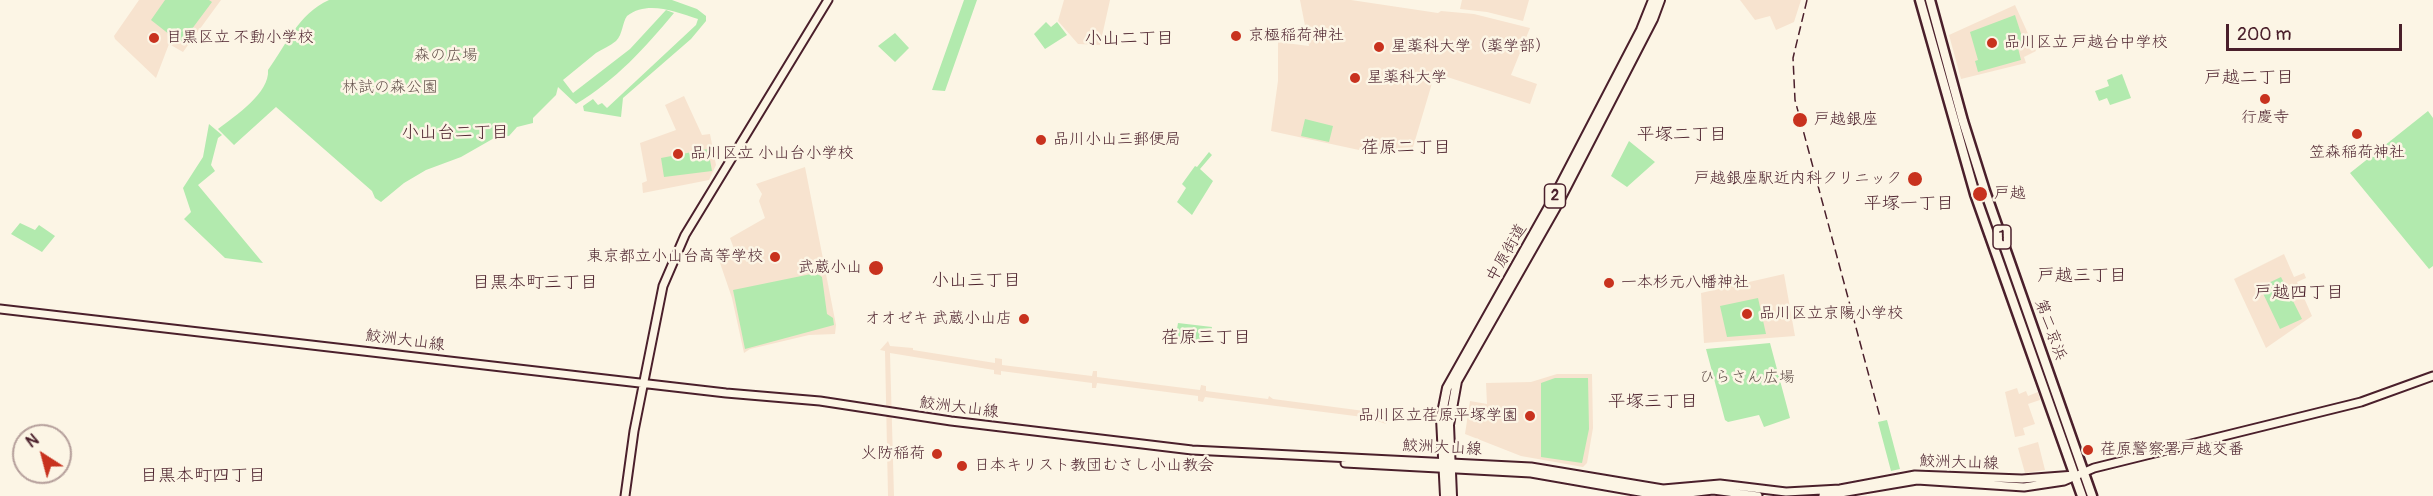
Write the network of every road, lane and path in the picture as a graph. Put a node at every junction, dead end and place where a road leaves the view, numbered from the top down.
1 (828, 0) edge
2 (1653, 0) edge
3 (1660, 0) edge
4 (1920, 0) edge
5 (1930, 0) edge
6 (0, 309) edge
7 (2433, 376) edge
8 (644, 383) junction
9 (1446, 465) junction
10 (2084, 471) junction
11 (2074, 475) junction
12 (625, 496) edge
13 (1444, 496) edge
14 (1452, 496) edge
15 (1758, 496) edge
16 (1823, 496) edge
17 (2082, 496) edge
18 (2092, 496) edge

1 - 8 main road
2 - 9 main road, 中原街道 / 2
3 - 9 main road, 中原街道 / 2
4 - 11 highway, 第二京浜 / 1
5 - 10 highway, 第二京浜 / 1
6 - 8 main road, 鮫洲大山線
7 - 10 main road, 鮫洲大山線
8 - 9 main road, 鮫洲大山線
8 - 12 main road
9 - 11 main road, 鮫洲大山線
9 - 13 main road, 中原街道 / 2
9 - 14 main road, 中原街道 / 2
9 - 15 main road, 鮫洲大山線
10 - 11 main road, 鮫洲大山線
10 - 18 highway, 第二京浜 / 1
11 - 16 main road, 鮫洲大山線
11 - 17 highway, 第二京浜 / 1

